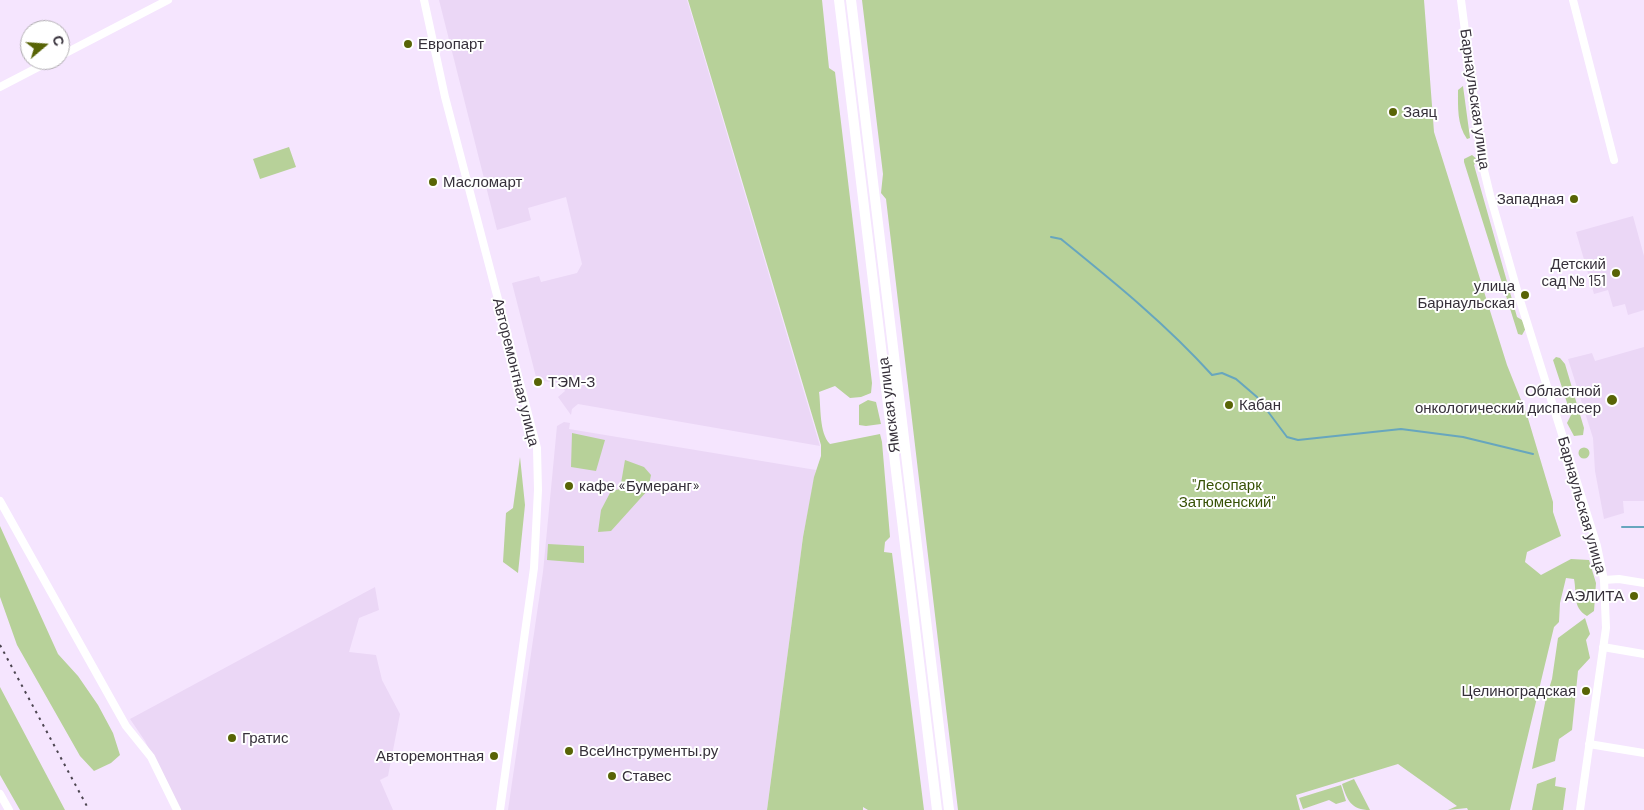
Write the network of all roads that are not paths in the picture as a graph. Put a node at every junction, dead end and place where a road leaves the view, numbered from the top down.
1 (168, 0) edge
2 (424, 0) edge
3 (839, 0) edge
4 (851, 0) edge
5 (1461, 0) edge
6 (1573, 0) edge
7 (70, 51) edge
8 (32, 70) edge
9 (0, 86) edge
10 (1614, 160) dead end
11 (0, 501) edge
12 (1604, 580) junction
13 (1644, 583) edge
14 (1603, 647) junction
15 (1644, 654) edge
16 (932, 665) junction
17 (920, 667) junction
18 (1589, 744) junction
19 (1644, 753) edge
20 (0, 794) edge
21 (9, 810) edge
22 (177, 810) edge
23 (500, 810) edge
24 (937, 810) edge
25 (949, 810) edge
26 (1580, 810) edge

1 - 7 street
2 - 23 street, Авторемонтная улица
3 - 17 main road, Ямская улица
4 - 16 main road, Ямская улица
5 - 12 street, Барнаульская улица
6 - 10 street
8 - 9 street
11 - 22 street
12 - 13 street
12 - 14 street, Барнаульская улица
14 - 15 street
14 - 18 street, Барнаульская улица
16 - 17 main road
16 - 25 main road, Ямская улица
17 - 24 main road, Ямская улица
18 - 19 street
18 - 26 street, Барнаульская улица
20 - 21 street

